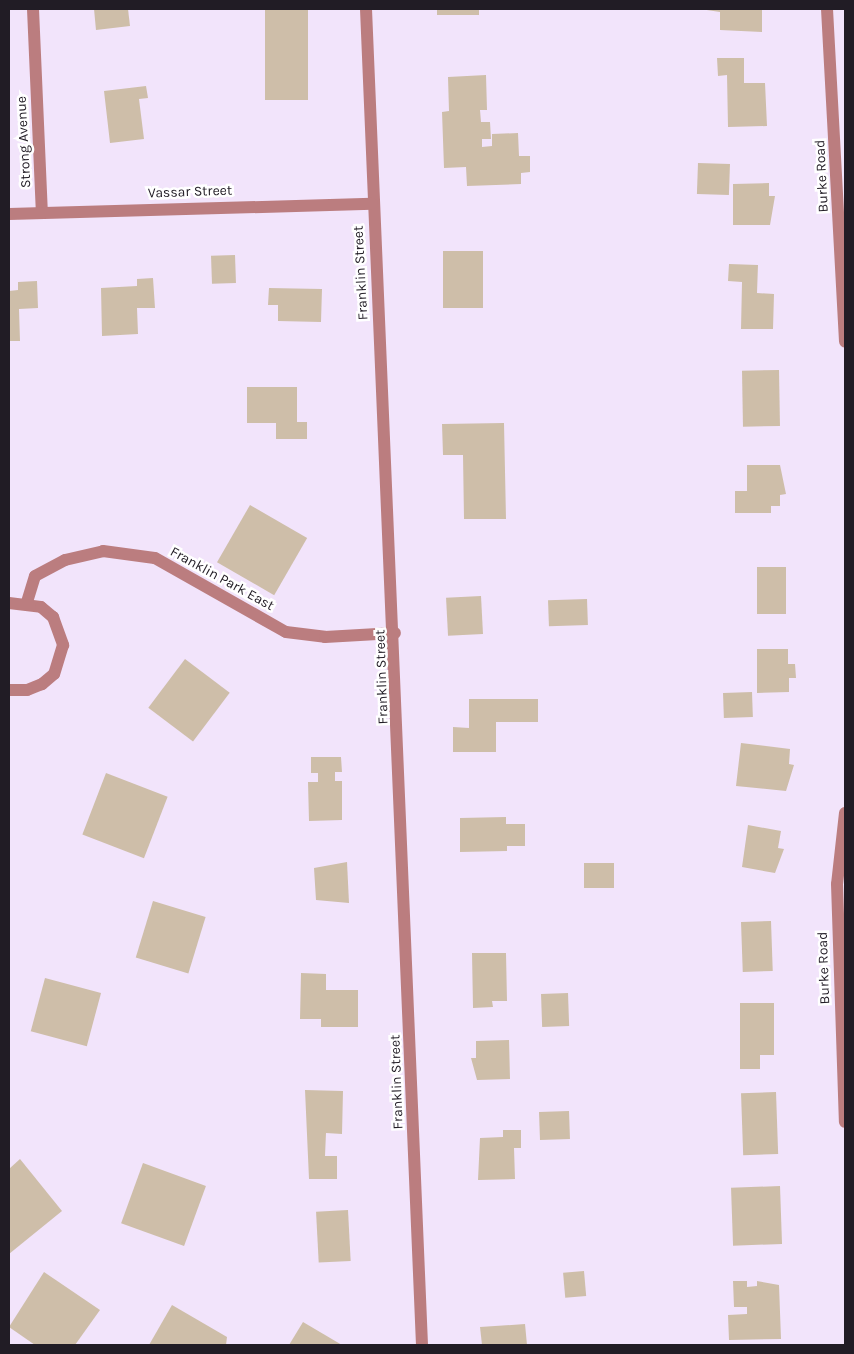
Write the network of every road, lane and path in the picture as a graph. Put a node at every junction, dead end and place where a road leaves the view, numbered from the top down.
1 (33, 9) edge
2 (366, 9) edge
3 (827, 9) edge
4 (372, 204) junction
5 (42, 213) junction
6 (9, 214) edge
7 (843, 236) edge
8 (845, 342) edge
9 (9, 602) edge
10 (27, 602) junction
11 (395, 634) junction
12 (9, 690) edge
13 (845, 813) edge
14 (842, 984) edge
15 (845, 1122) edge
16 (422, 1345) edge

1 - 5 street, Strong Avenue
2 - 4 street, Franklin Street
3 - 7 street, Burke Road
4 - 5 street, Vassar Street
4 - 11 street, Franklin Street
5 - 6 street, Vassar Street
7 - 8 street, Burke Road
9 - 10 street
10 - 11 street, Franklin Park East
10 - 12 street
11 - 16 street, Franklin Street
13 - 14 street, Burke Road
14 - 15 street, Burke Road

